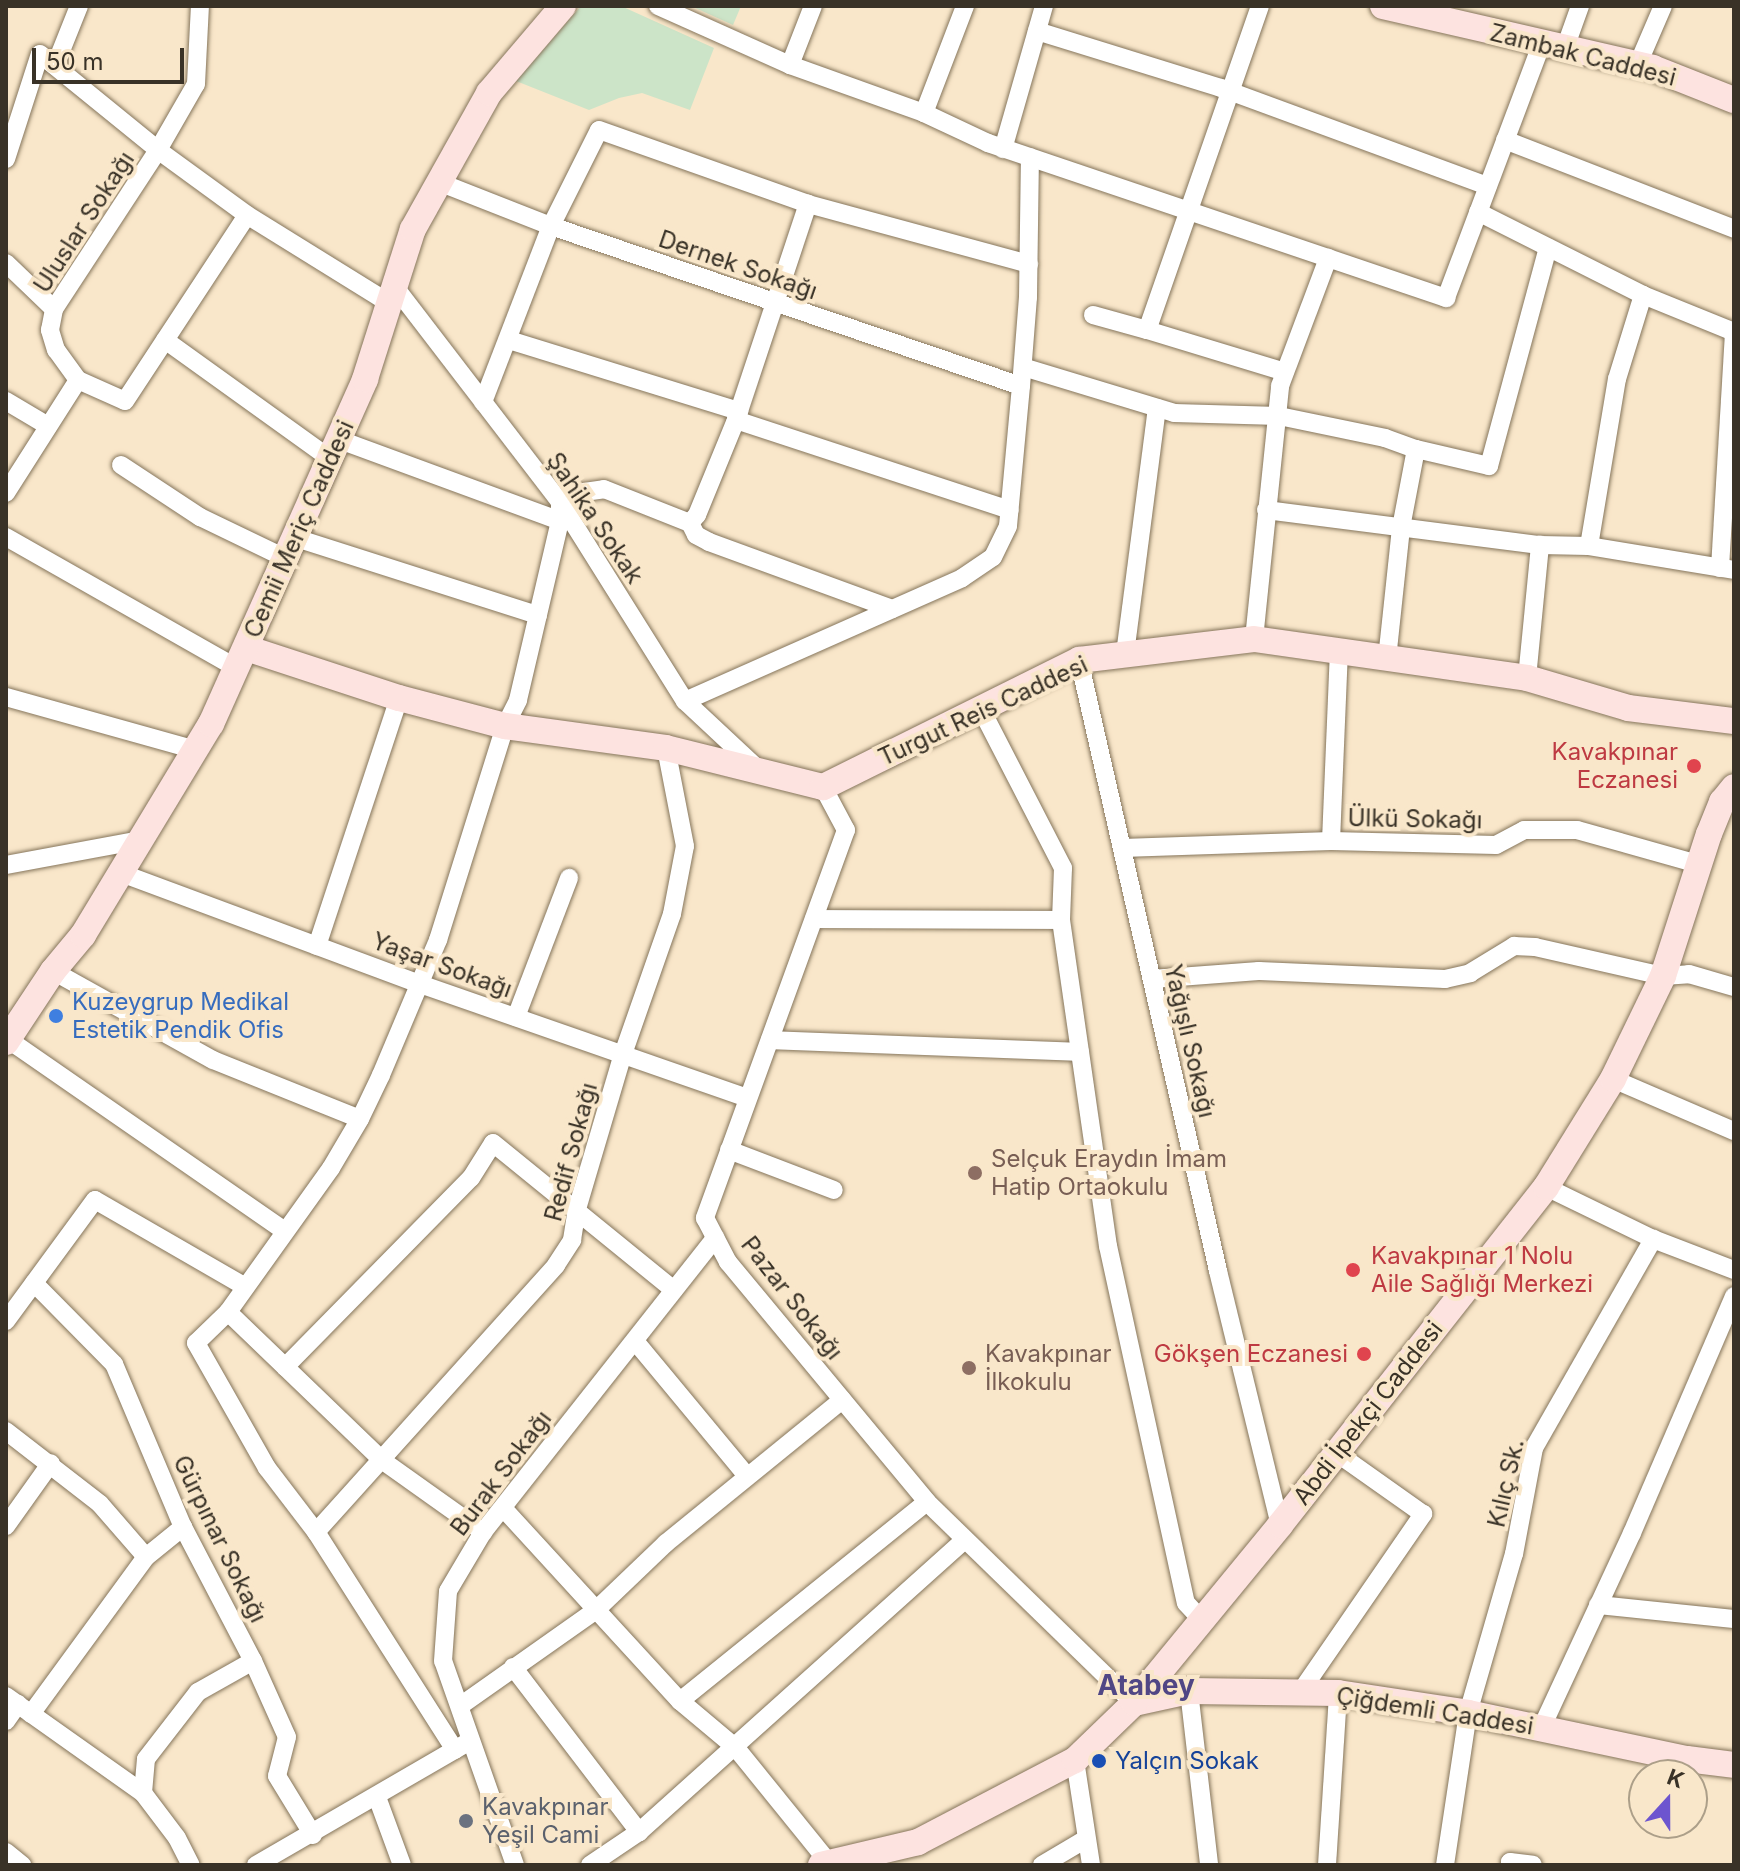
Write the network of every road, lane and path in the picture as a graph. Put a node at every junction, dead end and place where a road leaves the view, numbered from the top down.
1 (79, 6) edge
2 (200, 6) edge
3 (563, 6) edge
4 (658, 6) edge
5 (813, 6) edge
6 (965, 6) edge
7 (1044, 6) edge
8 (1260, 6) edge
9 (1383, 6) edge
10 (1580, 6) edge
11 (1663, 6) edge
12 (1435, 12) edge
13 (1037, 31) junction
14 (1553, 45) junction
15 (1638, 64) junction
16 (790, 65) junction
17 (55, 66) junction
18 (1228, 91) junction
19 (1734, 100) edge
20 (14, 111) edge
21 (924, 113) junction
22 (1505, 140) junction
23 (1003, 149) junction
24 (158, 150) junction
25 (1030, 157) junction
26 (6, 159) edge
27 (441, 183) junction
28 (1488, 186) junction
29 (808, 204) junction
30 (1191, 210) junction
31 (1478, 212) junction
32 (247, 215) junction
33 (551, 226) junction
34 (1734, 229) edge
35 (1548, 248) junction
36 (1328, 258) junction
37 (6, 263) edge
38 (1029, 264) junction
39 (392, 295) junction
40 (1643, 295) junction
41 (775, 303) junction
42 (54, 309) junction
43 (1093, 315) dead end
44 (1147, 330) junction
45 (1734, 333) edge
46 (165, 340) junction
47 (509, 340) junction
48 (1285, 372) junction
49 (1022, 377) junction
50 (78, 380) junction
51 (6, 401) edge
52 (483, 402) junction
53 (1157, 408) junction
54 (737, 415) junction
55 (1279, 416) junction
56 (48, 426) junction
57 (1416, 449) junction
58 (336, 450) junction
59 (121, 465) dead end
60 (6, 493) edge
61 (1010, 510) junction
62 (1266, 510) junction
63 (560, 512) junction
64 (690, 523) junction
65 (1401, 528) junction
66 (6, 537) edge
67 (1540, 545) junction
68 (1589, 546) junction
69 (292, 548) junction
70 (1727, 569) edge
71 (892, 609) junction
72 (538, 615) junction
73 (1254, 639) junction
74 (1339, 650) junction
75 (1125, 654) junction
76 (241, 658) junction
77 (1387, 658) junction
78 (1079, 660) junction
79 (1527, 678) junction
80 (6, 697) edge
81 (399, 698) junction
82 (685, 701) junction
83 (981, 709) junction
84 (1734, 721) edge
85 (505, 726) junction
86 (666, 748) junction
87 (196, 750) junction
88 (760, 771) junction
89 (823, 787) junction
90 (1734, 787) edge
91 (141, 840) junction
92 (1331, 841) junction
93 (1122, 848) junction
94 (1698, 864) junction
95 (6, 865) edge
96 (121, 873) junction
97 (569, 878) dead end
98 (814, 919) junction
99 (1061, 920) junction
100 (317, 946) junction
101 (53, 971) junction
102 (1663, 976) junction
103 (1152, 979) junction
104 (417, 983) junction
105 (1734, 987) edge
106 (516, 1017) junction
107 (7, 1039) edge
108 (770, 1040) junction
109 (1080, 1052) junction
110 (623, 1054) junction
111 (1613, 1079) junction
112 (748, 1098) junction
113 (360, 1119) junction
114 (1734, 1131) edge
115 (729, 1150) junction
116 (1546, 1187) junction
117 (834, 1190) dead end
118 (577, 1209) junction
119 (285, 1231) junction
120 (715, 1238) junction
121 (1653, 1239) junction
122 (1734, 1270) edge
123 (34, 1283) junction
124 (244, 1286) junction
125 (674, 1290) junction
126 (1734, 1296) edge
127 (228, 1312) junction
128 (6, 1321) edge
129 (635, 1341) junction
130 (285, 1367) junction
131 (842, 1400) junction
132 (6, 1431) edge
133 (1337, 1453) junction
134 (383, 1461) junction
135 (51, 1463) junction
136 (747, 1476) junction
137 (927, 1502) junction
138 (503, 1508) junction
139 (1280, 1525) junction
140 (6, 1526) edge
141 (183, 1527) junction
142 (316, 1532) junction
143 (483, 1532) junction
144 (963, 1541) junction
145 (146, 1557) junction
146 (1598, 1605) junction
147 (596, 1610) junction
148 (1734, 1619) edge
149 (1203, 1621) junction
150 (253, 1661) junction
151 (513, 1667) junction
152 (1189, 1691) junction
153 (1338, 1693) junction
154 (1299, 1694) junction
155 (680, 1701) junction
156 (1134, 1703) junction
157 (18, 1705) edge
158 (460, 1706) junction
159 (1468, 1713) junction
160 (6, 1721) edge
161 (1541, 1729) junction
162 (472, 1740) junction
163 (736, 1748) junction
164 (455, 1750) junction
165 (1075, 1760) junction
166 (1734, 1765) edge
167 (143, 1793) junction
168 (377, 1797) junction
169 (639, 1832) junction
170 (313, 1835) junction
171 (1086, 1839) junction
172 (6, 1852) edge
173 (825, 1864) edge
174 (22, 1865) edge
175 (191, 1865) edge
176 (256, 1865) edge
177 (402, 1865) edge
178 (515, 1865) edge
179 (590, 1865) edge
180 (1042, 1865) edge
181 (1091, 1865) edge
182 (1209, 1865) edge
183 (1327, 1865) edge
184 (1445, 1865) edge
185 (1510, 1865) edge
186 (1533, 1865) edge

1 - 17 street
2 - 24 street, Uluslar Sokağı
3 - 27 street, Cemii Meriç Caddesi
4 - 16 street
5 - 16 street
6 - 21 street
7 - 13 street
8 - 18 street
9 - 12 street, Zambak Caddesi
10 - 14 street
11 - 15 street
12 - 14 street, Zambak Caddesi
13 - 18 street
13 - 23 street
14 - 15 street, Zambak Caddesi
14 - 22 street
15 - 19 street, Zambak Caddesi
16 - 21 street
17 - 20 street
17 - 24 street
18 - 28 street
18 - 30 street
20 - 26 street
21 - 23 street
22 - 28 street
22 - 34 street
23 - 25 street
24 - 32 street
24 - 42 street, Uluslar Sokağı
25 - 30 street
25 - 38 street
27 - 33 street, Dernek Sokağı
27 - 39 street, Cemii Meriç Caddesi
28 - 31 street
29 - 33 street
29 - 38 street
29 - 41 street
30 - 36 street
30 - 44 street
31 - 35 street
31 - 36 street
32 - 39 street
32 - 46 street
33 - 41 street, Dernek Sokağı
33 - 47 street
35 - 40 street
35 - 57 street, Dernek Sokağı
36 - 48 street
37 - 42 street
38 - 49 street
39 - 52 street, Şahika Sokak
39 - 58 street, Cemii Meriç Caddesi
40 - 45 street
40 - 68 street
41 - 49 street, Dernek Sokağı
41 - 54 street
42 - 50 street, Uluslar Sokağı
43 - 44 street
44 - 48 street
45 - 70 street
46 - 50 street
46 - 58 street
47 - 52 street
47 - 54 street
48 - 55 street
49 - 53 street, Dernek Sokağı
49 - 61 street
50 - 56 street
51 - 56 street
52 - 63 street, Şahika Sokak
53 - 55 street, Dernek Sokağı
53 - 75 street
54 - 61 street
54 - 64 street
55 - 57 street, Dernek Sokağı
55 - 62 street
56 - 60 street
57 - 65 street
58 - 63 street
58 - 69 street, Cemii Meriç Caddesi
59 - 69 street
61 - 71 street
62 - 65 street
62 - 73 street
63 - 64 street
63 - 72 street
63 - 82 street, Şahika Sokak
64 - 71 street
65 - 67 street
65 - 77 street
66 - 76 street
67 - 68 street
67 - 79 street
68 - 70 street
69 - 72 street
69 - 76 street, Cemii Meriç Caddesi
71 - 82 street
72 - 85 street
73 - 74 street, Turgut Reis Caddesi
73 - 75 street, Turgut Reis Caddesi
74 - 77 street, Turgut Reis Caddesi
74 - 92 street
75 - 78 street, Turgut Reis Caddesi
76 - 81 street
76 - 87 street, Cemii Meriç Caddesi
77 - 79 street, Turgut Reis Caddesi
78 - 83 street, Turgut Reis Caddesi
78 - 93 street, Yağışlı Sokağı
79 - 84 street, Turgut Reis Caddesi
80 - 87 street
81 - 85 street
81 - 100 street
82 - 88 street, Şahika Sokak
83 - 89 street, Turgut Reis Caddesi
83 - 99 street
85 - 86 street
85 - 104 street
86 - 88 street
86 - 110 street, Redif Sokağı
87 - 91 street, Cemii Meriç Caddesi
88 - 89 street
89 - 98 street, Pazar Sokağı
90 - 94 street, Abdi İpekçi Caddesi
91 - 95 street
91 - 96 street, Cemii Meriç Caddesi
92 - 93 street, Ülkü Sokağı
92 - 94 street, Ülkü Sokağı
93 - 103 street, Yağışlı Sokağı
94 - 102 street, Abdi İpekçi Caddesi
96 - 100 street, Yaşar Sokağı
96 - 101 street, Cemii Meriç Caddesi
97 - 106 street
98 - 99 street
98 - 108 street, Pazar Sokağı
99 - 109 street
100 - 104 street, Yaşar Sokağı
101 - 107 street, Cemii Meriç Caddesi
101 - 113 street
102 - 103 street
102 - 105 street
102 - 111 street, Abdi İpekçi Caddesi
103 - 139 street, Yağışlı Sokağı
104 - 106 street, Yaşar Sokağı
104 - 113 street
106 - 110 street, Yaşar Sokağı
107 - 119 street
108 - 109 street
108 - 112 street, Pazar Sokağı
109 - 149 street
110 - 112 street, Yaşar Sokağı
110 - 118 street, Redif Sokağı
111 - 114 street
111 - 116 street, Abdi İpekçi Caddesi
112 - 115 street, Pazar Sokağı
113 - 119 street
115 - 117 street
115 - 120 street, Pazar Sokağı
116 - 121 street
116 - 133 street, Abdi İpekçi Caddesi
118 - 125 street
118 - 130 street
118 - 134 street, Redif Sokağı
119 - 124 street
120 - 125 street, Burak Sokağı
120 - 131 street, Pazar Sokağı
121 - 122 street
121 - 159 street, Kılıç Sk.
123 - 124 street
123 - 128 street
123 - 141 street, Gürpınar Sokağı
124 - 127 street
125 - 129 street, Burak Sokağı
126 - 146 street
127 - 130 street
127 - 142 street
129 - 136 street
129 - 138 street, Burak Sokağı
130 - 134 street
131 - 136 street
131 - 137 street, Pazar Sokağı
132 - 135 street
133 - 139 street, Abdi İpekçi Caddesi
133 - 154 street
134 - 142 street, Redif Sokağı
134 - 143 street
135 - 140 street
135 - 145 street
136 - 147 street
137 - 144 street, Pazar Sokağı
137 - 155 street
138 - 143 street, Burak Sokağı
138 - 147 street
139 - 149 street, Abdi İpekçi Caddesi
141 - 145 street
141 - 150 street, Gürpınar Sokağı
142 - 164 street
143 - 158 street, Burak Sokağı
144 - 156 street, Pazar Sokağı
144 - 163 street
145 - 157 street
146 - 148 street
146 - 161 street
147 - 151 street
147 - 155 street
149 - 156 street, Abdi İpekçi Caddesi
150 - 167 street
150 - 170 street, Gürpınar Sokağı
151 - 158 street
151 - 169 street
152 - 154 street, Çiğdemli Caddesi
152 - 156 street, Çiğdemli Caddesi
152 - 182 street
153 - 154 street, Çiğdemli Caddesi
153 - 159 street, Çiğdemli Caddesi
153 - 183 street
155 - 163 street
156 - 165 street, Abdi İpekçi Caddesi
157 - 160 street
157 - 167 street
158 - 162 street, Burak Sokağı
159 - 161 street, Çiğdemli Caddesi
159 - 184 street, Kılıç Sk.
161 - 166 street, Çiğdemli Caddesi
162 - 164 street
162 - 178 street, Burak Sokağı
163 - 169 street
163 - 173 street
164 - 168 street
165 - 171 street
165 - 173 street, Abdi İpekçi Caddesi
167 - 175 street
168 - 170 street
168 - 177 street
169 - 179 street
170 - 176 street
171 - 180 street
171 - 181 street
172 - 174 street
185 - 186 street

